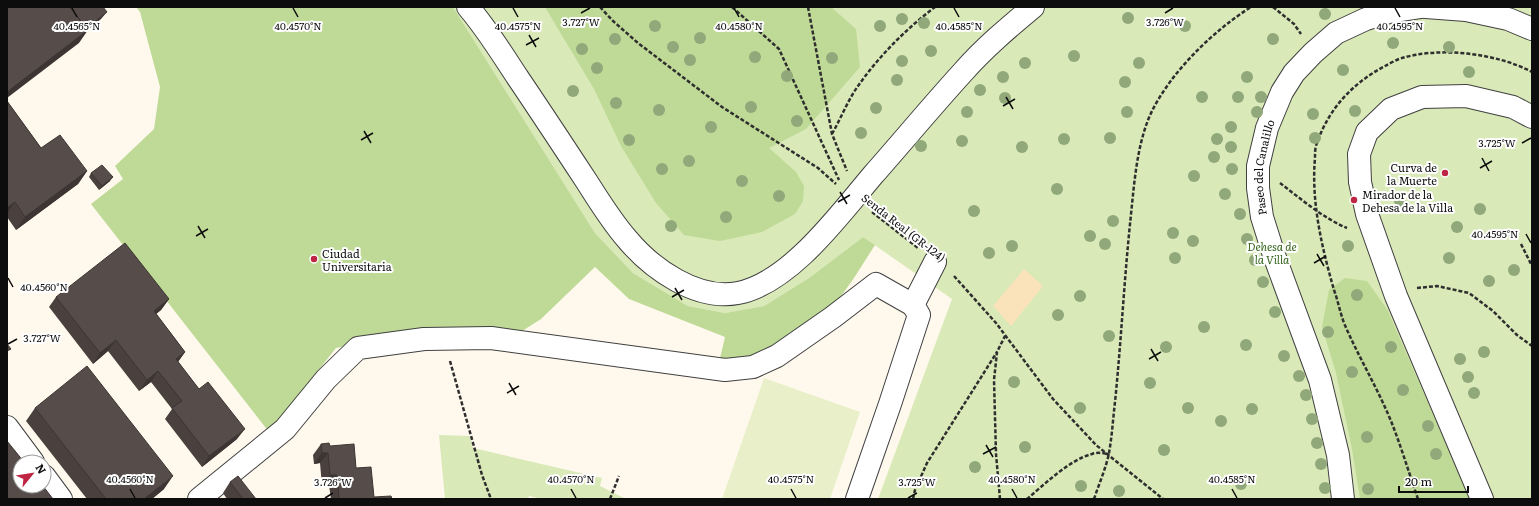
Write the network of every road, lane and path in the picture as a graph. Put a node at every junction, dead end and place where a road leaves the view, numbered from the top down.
1 (468, 7) edge
2 (600, 7) edge
3 (732, 7) edge
4 (808, 7) edge
5 (935, 7) edge
6 (1033, 7) edge
7 (1251, 7) edge
8 (1273, 7) edge
9 (1421, 7) edge
10 (1426, 7) edge
11 (1532, 29) edge
12 (1313, 53) junction
13 (1532, 116) edge
14 (832, 134) junction
15 (1258, 166) junction
16 (849, 190) junction
17 (1371, 226) junction
18 (1521, 244) dead end
19 (935, 262) junction
20 (1532, 266) edge
21 (1396, 296) junction
22 (913, 305) junction
23 (1005, 335) junction
24 (1532, 346) edge
25 (997, 352) junction
26 (449, 356) dead end
27 (7, 427) edge
28 (27, 454) edge
29 (1109, 454) junction
30 (619, 476) dead end
31 (52, 487) edge
32 (61, 499) edge
33 (199, 499) edge
34 (491, 499) edge
35 (610, 499) edge
36 (857, 499) edge
37 (913, 499) edge
38 (1000, 499) edge
39 (1027, 499) edge
40 (1094, 499) edge
41 (1163, 499) edge
42 (1343, 499) edge
43 (1482, 499) edge

1 - 16 street
2 - 16 path, Senda Real (GR-124)
3 - 16 path
4 - 14 path
5 - 14 path
6 - 16 street
7 - 29 path
8 - 12 path
9 - 12 street, Paseo del Canalillo
10 - 11 street
12 - 15 street, Paseo del Canalillo
13 - 17 street
14 - 16 path
15 - 17 path
15 - 42 street, Paseo del Canalillo
16 - 19 path, Senda Real (GR-124)
17 - 21 street
18 - 20 path
19 - 22 street
19 - 23 path, Senda Real (GR-124)
21 - 24 path
21 - 43 street
22 - 33 street
22 - 36 street
23 - 25 path
23 - 29 path, Senda Real (GR-124)
25 - 37 path
25 - 38 path
26 - 34 path
27 - 28 street
29 - 39 path
29 - 40 path
29 - 41 path, Senda Real (GR-124)
30 - 35 path
31 - 32 street

